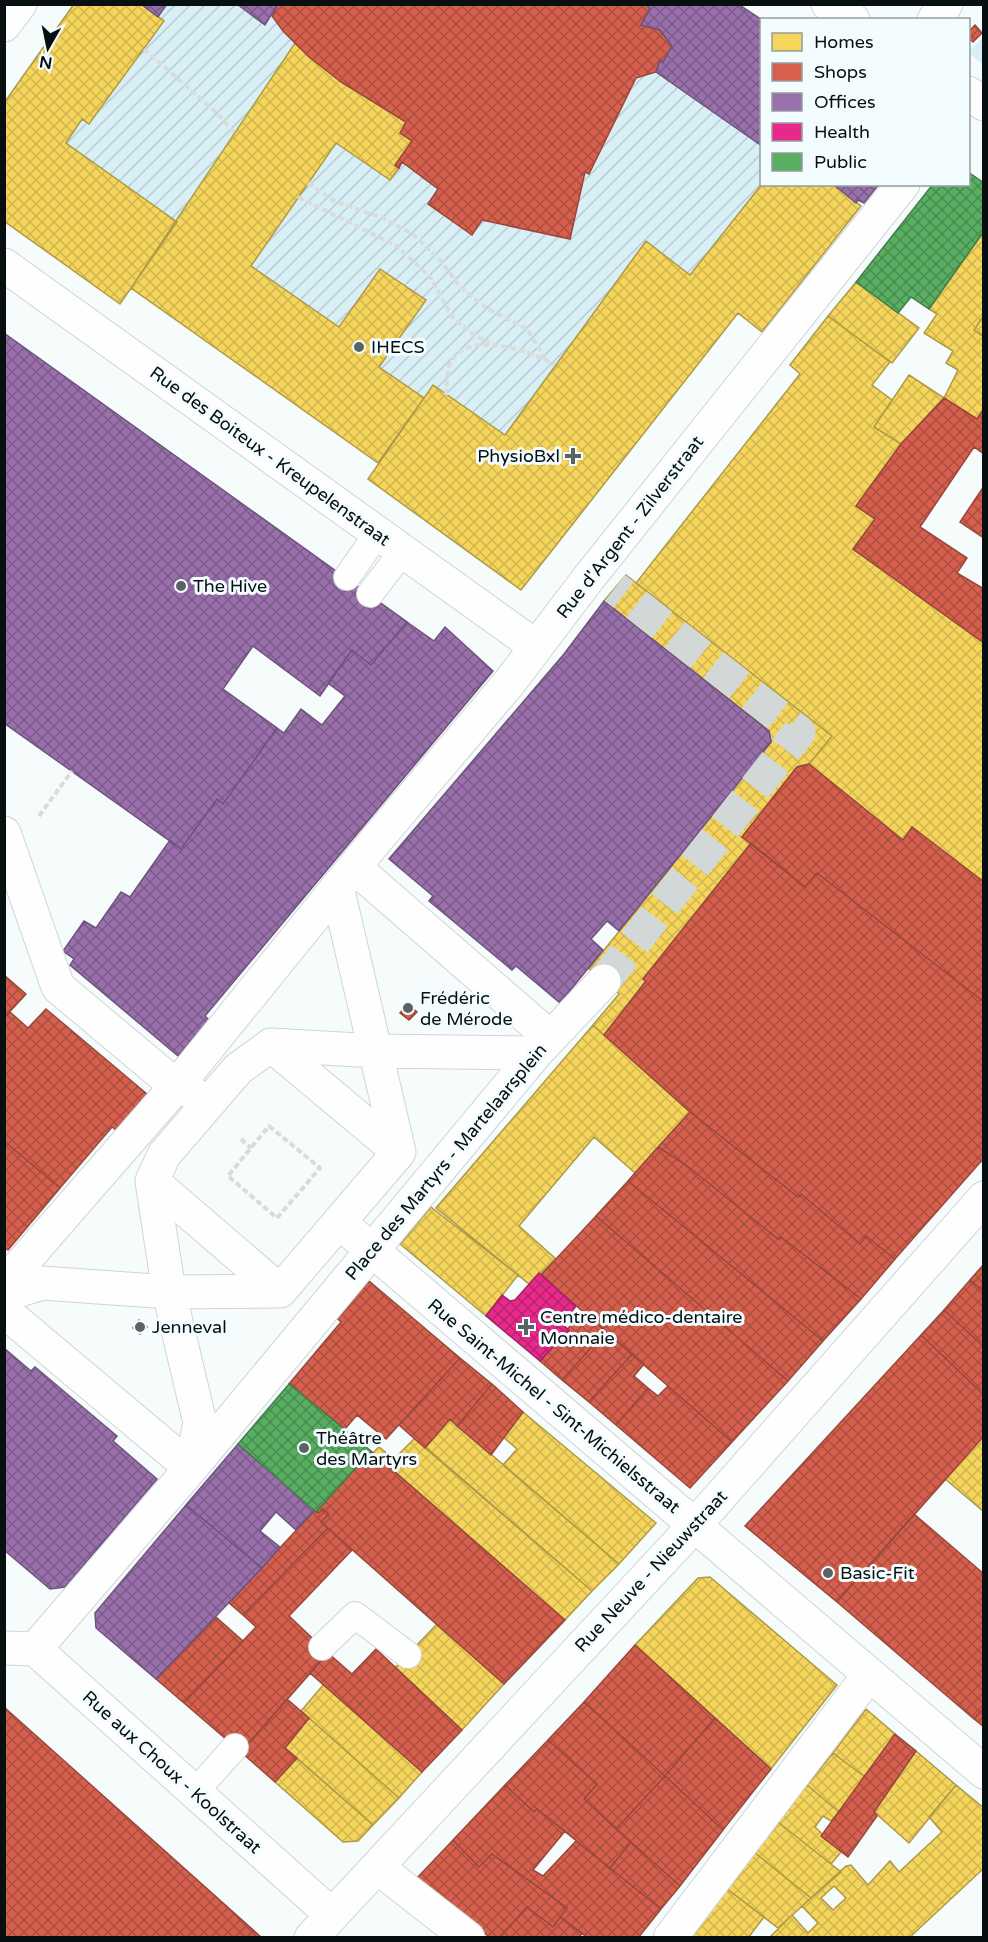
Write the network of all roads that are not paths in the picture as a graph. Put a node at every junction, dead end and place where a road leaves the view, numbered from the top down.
1 (20, 4) edge
2 (828, 4) edge
3 (946, 4) edge
4 (850, 18) edge
5 (936, 18) edge
6 (4, 25) edge
7 (901, 186) edge
8 (4, 265) edge
9 (390, 542) junction
10 (347, 577) dead end
11 (370, 594) dead end
12 (536, 646) junction
13 (4, 833) edge
14 (346, 877) junction
15 (604, 981) tunnel mouth
16 (271, 1045) junction
17 (543, 1045) junction
18 (376, 1051) junction
19 (179, 1083) junction
20 (231, 1086) junction
21 (399, 1152) junction
22 (174, 1155) junction
23 (348, 1207) junction
24 (977, 1219) edge
25 (372, 1251) junction
26 (4, 1284) edge
27 (280, 1291) junction
28 (169, 1292) junction
29 (4, 1296) edge
30 (4, 1311) edge
31 (191, 1468) junction
32 (694, 1526) junction
33 (322, 1647) dead end
34 (20, 1649) edge
35 (408, 1655) dead end
36 (870, 1675) junction
37 (235, 1747) dead end
38 (984, 1772) edge
39 (195, 1792) junction
40 (377, 1867) junction
41 (321, 1926) edge
42 (465, 1936) edge
43 (670, 1938) edge

1 - 6 street
2 - 4 street
3 - 5 street
7 - 12 street, Rue d'Argent - Zilverstraat
8 - 9 street, Rue des Boiteux - Kreupelenstraat
9 - 10 lane
9 - 11 lane
9 - 12 street, Rue des Boiteux - Kreupelenstraat
12 - 14 street, Rue d'Argent - Zilverstraat
13 - 19 street
14 - 17 street, Place des Martyrs - Martelaarsplein
14 - 18 street
14 - 19 street
15 - 17 street
16 - 18 street
16 - 20 street
16 - 21 street
17 - 18 street
17 - 25 street, Place des Martyrs - Martelaarsplein
18 - 21 street
19 - 20 street
19 - 26 street
20 - 22 street
21 - 23 street
22 - 27 street
22 - 28 street
23 - 25 street, Rue Saint-Michel - Sint-Michielsstraat
23 - 27 street
24 - 32 street, Rue Neuve - Nieuwstraat
25 - 31 street, Place des Martyrs - Martelaarsplein
25 - 32 street, Rue Saint-Michel - Sint-Michielsstraat
27 - 28 street
28 - 29 street
28 - 31 street
30 - 31 street
31 - 34 street, Place des Martyrs - Martelaarsplein
32 - 36 street, Rue Saint-Michel - Sint-Michielsstraat
32 - 40 street, Rue Neuve - Nieuwstraat
33 - 35 lane
34 - 39 street, Rue aux Choux - Koolstraat
36 - 38 street, Rue Saint-Michel - Sint-Michielsstraat
36 - 43 street
37 - 39 lane
39 - 41 street, Rue aux Choux - Koolstraat
40 - 41 street, Rue Neuve - Nieuwstraat
40 - 42 street

